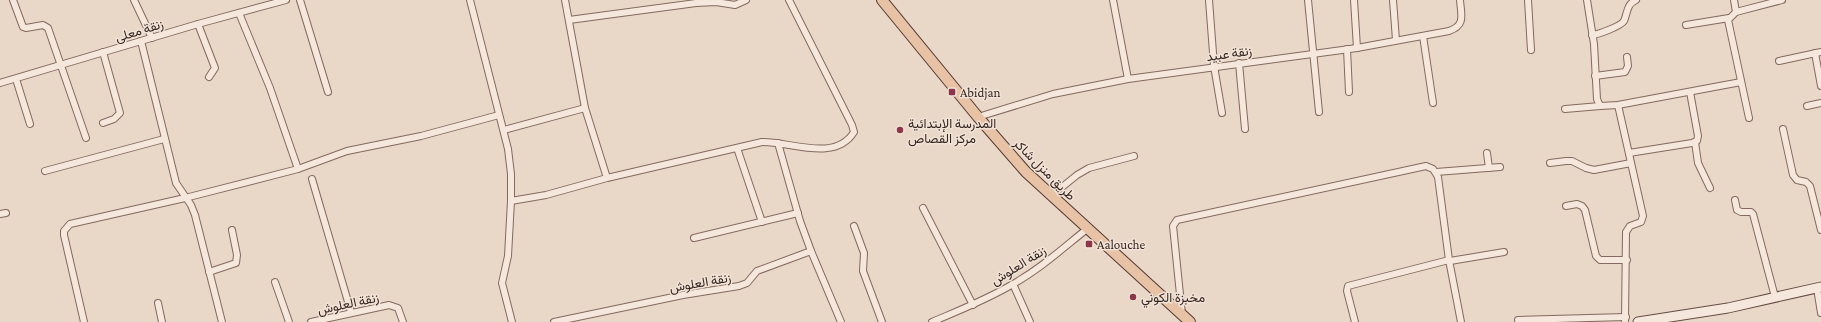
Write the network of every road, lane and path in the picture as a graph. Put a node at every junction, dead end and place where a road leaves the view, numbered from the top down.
1 (13, 0) edge
2 (134, 0) edge
3 (286, 0) edge
4 (300, 0) edge
5 (470, 0) edge
6 (565, 0) edge
7 (746, 0) edge
8 (789, 0) edge
9 (882, 0) edge
10 (1113, 0) edge
11 (1209, 0) edge
12 (1308, 0) edge
13 (1354, 0) edge
14 (1392, 0) edge
15 (1460, 0) edge
16 (1528, 0) edge
17 (1587, 0) edge
18 (1636, 0) edge
19 (1734, 0) edge
20 (1782, 0) edge
21 (1736, 12) junction
22 (239, 13) junction
23 (1729, 18) junction
24 (569, 20) junction
25 (198, 24) junction
26 (1686, 26) dead end
27 (1423, 36) junction
28 (1592, 36) junction
29 (152, 38) junction
30 (1396, 40) junction
31 (141, 41) junction
32 (1357, 48) junction
33 (1347, 49) junction
34 (1531, 50) dead end
35 (103, 52) junction
36 (1818, 52) edge
37 (1312, 54) junction
38 (1627, 57) dead end
39 (1779, 61) dead end
40 (1238, 63) junction
41 (60, 65) junction
42 (1214, 66) junction
43 (1595, 76) junction
44 (209, 77) dead end
45 (16, 79) junction
46 (1128, 79) junction
47 (1741, 82) junction
48 (0, 83) edge
49 (1821, 86) edge
50 (328, 92) dead end
51 (1349, 92) dead end
52 (1690, 92) junction
53 (1433, 103) dead end
54 (1821, 103) edge
55 (1600, 106) junction
56 (1618, 106) junction
57 (1807, 106) dead end
58 (585, 108) junction
59 (1565, 109) dead end
60 (1319, 112) dead end
61 (1222, 114) dead end
62 (499, 115) junction
63 (978, 117) junction
64 (1749, 118) dead end
65 (103, 123) dead end
66 (30, 124) dead end
67 (1783, 128) dead end
68 (1245, 129) dead end
69 (504, 130) junction
70 (86, 138) dead end
71 (164, 139) junction
72 (1695, 142) junction
73 (778, 143) junction
74 (736, 148) junction
75 (1487, 153) dead end
76 (1629, 153) junction
77 (1134, 156) dead end
78 (1550, 163) dead end
79 (1631, 163) junction
80 (1500, 167) dead end
81 (1489, 168) junction
82 (298, 169) junction
83 (45, 171) dead end
84 (1436, 172) junction
85 (607, 178) junction
86 (312, 179) dead end
87 (1710, 188) dead end
88 (1051, 196) junction
89 (186, 198) junction
90 (1736, 200) dead end
91 (511, 201) junction
92 (1566, 206) dead end
93 (924, 208) dead end
94 (798, 214) junction
95 (762, 222) junction
96 (854, 226) dead end
97 (1087, 229) junction
98 (232, 230) dead end
99 (1821, 230) edge
100 (694, 238) dead end
101 (811, 251) junction
102 (1504, 252) dead end
103 (1450, 260) junction
104 (1627, 260) junction
105 (209, 272) junction
106 (275, 282) dead end
107 (1013, 284) junction
108 (1819, 287) edge
109 (1775, 297) junction
110 (158, 303) dead end
111 (972, 305) junction
112 (351, 312) junction
113 (1821, 313) edge
114 (1182, 314) junction
115 (946, 319) edge
116 (1518, 320) dead end
117 (1626, 320) edge
118 (84, 322) edge
119 (162, 322) edge
120 (222, 322) edge
121 (289, 322) edge
122 (311, 322) edge
123 (402, 322) edge
124 (512, 322) edge
125 (554, 322) edge
126 (841, 322) edge
127 (882, 322) edge
128 (932, 322) edge
129 (1030, 322) edge
130 (1190, 322) edge
131 (1355, 322) edge
132 (1461, 322) edge
133 (1638, 322) edge

1 - 41 street
2 - 29 street
3 - 22 street, زنقة معلى
4 - 50 street
5 - 62 street
6 - 24 street
7 - 24 street
8 - 73 street
9 - 63 main road, طريق منزل شاكر
10 - 46 street
11 - 42 street
12 - 37 street
13 - 32 street
14 - 30 street
15 - 27 street, زنقة عبيد
16 - 34 street
17 - 28 street
18 - 28 street
19 - 21 street
20 - 21 street
21 - 23 street
22 - 25 street, زنقة معلى
22 - 82 street
23 - 26 street
23 - 47 street
24 - 58 street
25 - 29 street, زنقة معلى
25 - 44 street
27 - 30 street, زنقة عبيد
27 - 53 street
28 - 43 street
29 - 31 street, زنقة معلى
30 - 32 street, زنقة عبيد
31 - 35 street, زنقة معلى
31 - 71 street
32 - 33 street, زنقة عبيد
33 - 37 street, زنقة عبيد
33 - 51 street
35 - 41 street, زنقة معلى
35 - 65 street
36 - 39 street
36 - 49 street
37 - 40 street, زنقة عبيد
37 - 60 street
38 - 43 street
40 - 42 street, زنقة عبيد
40 - 68 street
41 - 45 street, زنقة معلى
41 - 70 street
42 - 46 street, زنقة عبيد
42 - 61 street
43 - 55 street
45 - 48 street, زنقة معلى
45 - 66 street
46 - 63 street, زنقة عبيد
47 - 52 street
47 - 64 street
52 - 56 street
52 - 72 street
54 - 57 street
55 - 56 street
55 - 59 street
56 - 76 street
58 - 69 street
58 - 85 street
62 - 69 street
62 - 82 street
63 - 88 main road, طريق منزل شاكر
67 - 99 street
69 - 91 street
71 - 83 street
71 - 89 street
72 - 76 street
72 - 87 street
73 - 74 street
73 - 94 street
74 - 85 street
74 - 95 street
75 - 81 street
76 - 79 street
77 - 88 street
78 - 79 street
79 - 104 street
80 - 81 street
81 - 84 street
82 - 89 street
84 - 103 street
84 - 114 street
85 - 91 street
86 - 112 street
88 - 97 main road, طريق منزل شاكر
89 - 105 street
89 - 118 street
90 - 109 street
91 - 124 street
92 - 104 street
93 - 111 street
94 - 95 street
94 - 101 street
95 - 100 street
96 - 127 street
97 - 107 street, زنقة العلوش
97 - 114 main road, طريق منزل شاكر
98 - 105 street
101 - 125 street, زنقة العلوش
101 - 126 street
102 - 103 street
103 - 131 street
103 - 132 street
104 - 117 street
105 - 120 street
106 - 121 street
107 - 111 street, زنقة العلوش
107 - 129 street
108 - 109 street
108 - 113 street
109 - 133 street
110 - 119 street
111 - 115 street, زنقة العلوش
112 - 122 street, زنقة العلوش
112 - 123 street, زنقة العلوش
114 - 130 main road, طريق منزل شاكر
115 - 128 street, زنقة العلوش
116 - 117 street

